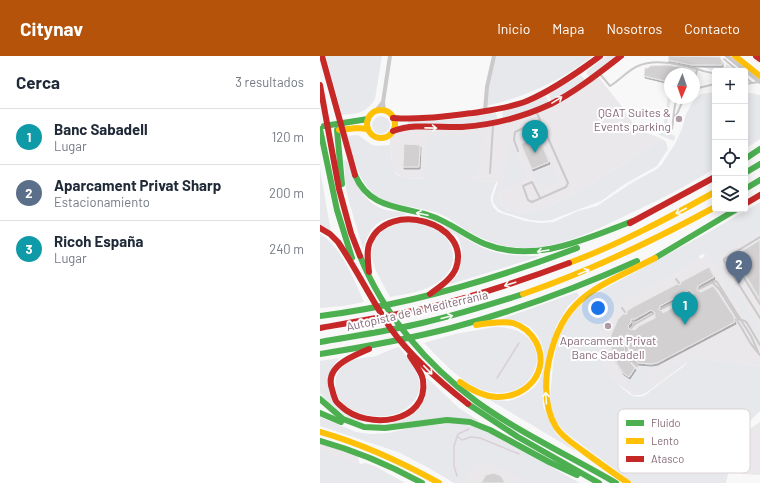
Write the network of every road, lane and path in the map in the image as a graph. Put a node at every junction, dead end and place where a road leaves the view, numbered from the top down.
1 (322, 56) edge
2 (390, 56) edge
3 (494, 56) edge
4 (600, 56) edge
5 (621, 56) edge
6 (735, 56) edge
7 (756, 56) edge
8 (725, 58) edge
9 (760, 59) edge
10 (692, 68) edge
11 (735, 68) edge
12 (700, 70) edge
13 (599, 73) junction
14 (712, 73) edge
15 (760, 76) edge
16 (748, 80) edge
17 (760, 82) edge
18 (752, 83) junction
19 (748, 84) edge
20 (320, 85) edge
21 (712, 85) edge
22 (700, 88) edge
23 (383, 102) junction
24 (675, 104) edge
25 (681, 104) edge
26 (384, 110) junction
27 (536, 110) junction
28 (485, 111) junction
29 (375, 112) junction
30 (674, 116) junction
31 (393, 118) junction
32 (368, 119) junction
33 (540, 120) junction
34 (492, 124) junction
35 (320, 128) edge
36 (368, 129) junction
37 (672, 129) dead end
38 (393, 131) junction
39 (320, 133) edge
40 (341, 138) junction
41 (760, 149) edge
42 (518, 151) dead end
43 (748, 157) edge
44 (760, 164) edge
45 (748, 171) edge
46 (490, 173) dead end
47 (712, 180) edge
48 (760, 180) edge
49 (748, 188) edge
50 (712, 194) edge
51 (760, 195) edge
52 (540, 198) junction
53 (748, 202) edge
54 (712, 209) edge
55 (732, 212) edge
56 (347, 221) junction
57 (633, 221) junction
58 (706, 227) junction
59 (320, 228) edge
60 (760, 237) edge
61 (730, 256) junction
62 (370, 278) junction
63 (676, 278) dead end
64 (361, 280) junction
65 (712, 282) junction
66 (679, 283) dead end
67 (699, 289) dead end
68 (684, 293) dead end
69 (691, 294) dead end
70 (686, 296) junction
71 (426, 297) junction
72 (760, 304) edge
73 (622, 308) dead end
74 (661, 309) dead end
75 (625, 312) dead end
76 (653, 314) dead end
77 (321, 316) edge
78 (736, 317) junction
79 (760, 318) edge
80 (633, 321) dead end
81 (635, 324) junction
82 (320, 328) edge
83 (452, 328) junction
84 (631, 328) dead end
85 (628, 336) dead end
86 (390, 341) junction
87 (402, 341) junction
88 (320, 342) edge
89 (760, 344) edge
90 (416, 346) junction
91 (627, 352) dead end
92 (758, 352) junction
93 (320, 354) edge
94 (760, 355) edge
95 (632, 360) dead end
96 (637, 366) dead end
97 (320, 399) edge
98 (320, 413) edge
99 (388, 429) junction
100 (320, 432) edge
101 (320, 441) edge
102 (434, 481) edge
103 (422, 483) edge
104 (439, 483) edge
105 (598, 483) edge
106 (616, 483) edge
107 (628, 483) edge

1 - 40 main road
2 - 23 street
3 - 28 street
4 - 28 main road
5 - 13 main road
6 - 15 main road
7 - 9 main road
8 - 11 lane
8 - 17 street
10 - 13 lane
12 - 14 lane
27 -> 13 main road
16 - 18 lane
17 - 18 lane
18 - 19 lane
20 - 56 main road
21 - 22 lane
23 - 26 street
23 - 29 street
24 - 30 lane
25 - 30 lane
26 - 29 main road
26 - 31 main road
27 - 33 lane
27 - 34 main road
28 - 31 main road
29 - 32 main road
30 - 37 lane
31 - 38 main road
32 - 35 main road
32 - 36 main road
33 - 42 lane
33 - 52 lane
38 -> 34 main road
34 - 46 lane
35 - 64 main road
36 - 38 main road
36 - 39 main road
40 - 56 main road
57 -> 40 main road
41 - 43 main road
44 - 45 main road
47 - 57 main road
48 - 49 main road
50 -> 82 main road, Autopista de la Mediterrània
51 - 53 main road
52 - 52 lane
88 -> 54 main road, Autopista de la Mediterrània
55 - 58 main road
56 - 62 main road
57 - 71 main road
58 - 83 main road
107 -> 58 main road
59 - 64 main road
60 - 61 lane
61 - 72 lane
61 - 79 lane
62 - 71 main road
62 - 90 main road
63 - 66 lane
64 - 87 main road
65 - 67 lane
65 - 78 lane
65 - 92 lane
68 - 70 lane
69 - 70 lane
70 - 74 lane
71 - 77 main road
73 - 75 lane
76 - 81 lane
78 - 89 lane
78 - 92 lane
80 - 81 lane
81 - 84 lane
83 - 86 main road
83 - 90 main road
85 - 91 lane
86 - 87 main road
86 - 93 main road
87 -> 105 main road
90 - 106 main road
92 - 94 lane
95 - 96 lane
97 - 99 main road
98 - 99 main road
99 - 105 main road
100 - 102 main road
101 - 103 main road
102 - 104 main road

